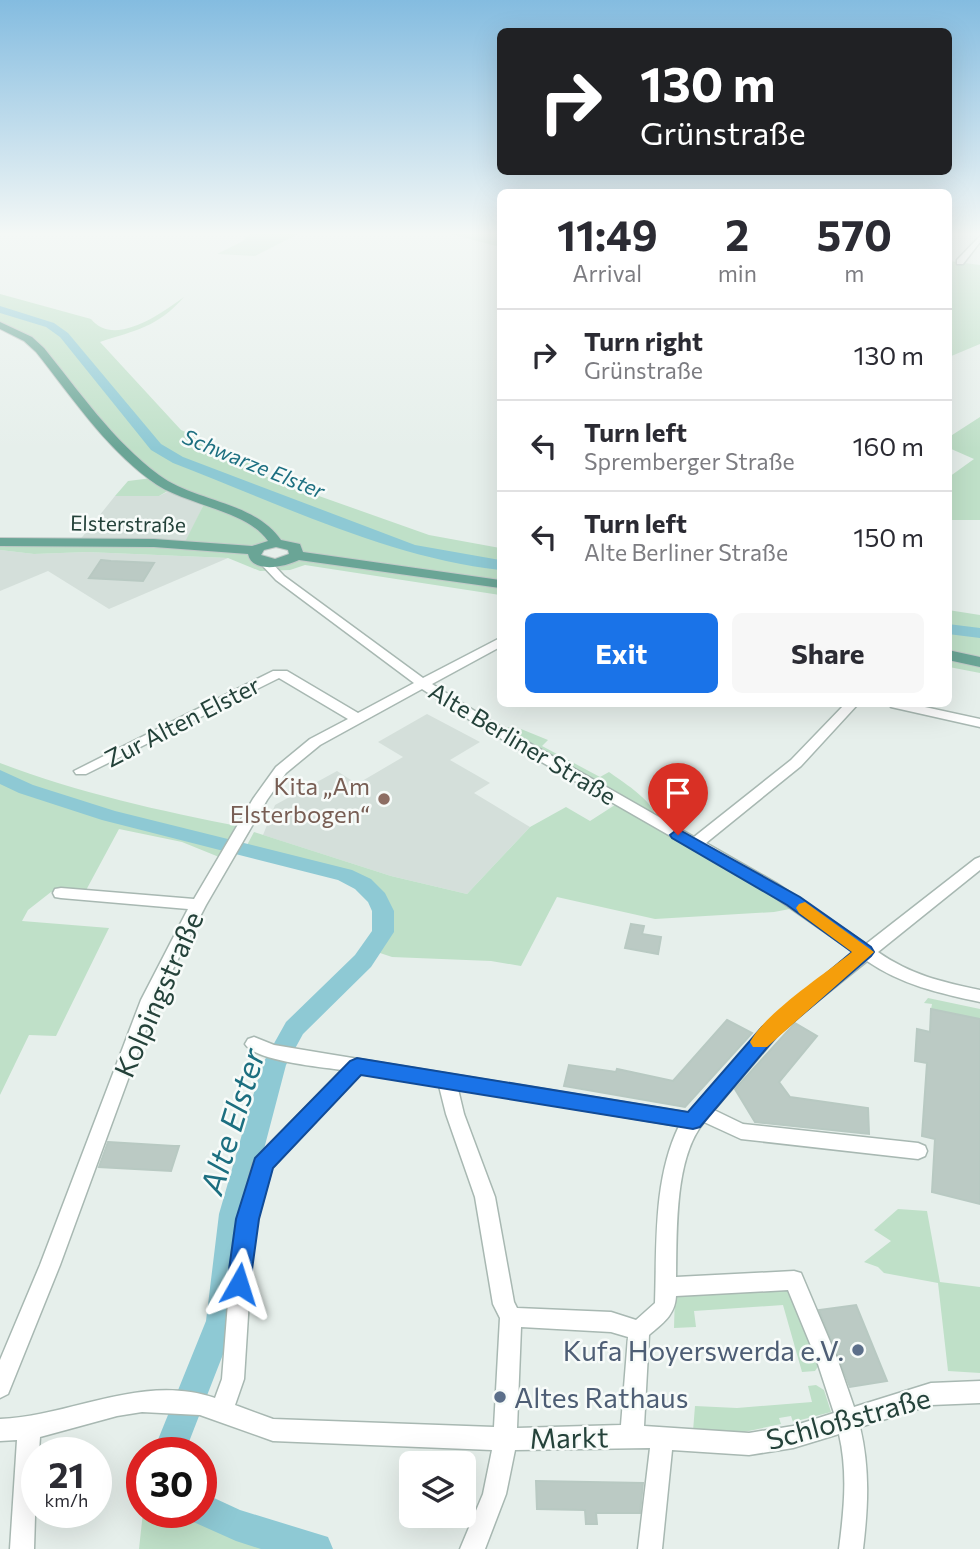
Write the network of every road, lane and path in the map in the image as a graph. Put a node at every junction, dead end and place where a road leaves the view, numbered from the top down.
1 (0, 325) edge
2 (0, 542) edge
3 (276, 542) junction
4 (255, 550) junction
5 (296, 555) junction
6 (282, 562) junction
7 (266, 563) junction
8 (497, 584) edge
9 (297, 589) junction
10 (497, 644) edge
11 (952, 656) edge
12 (980, 662) edge
13 (423, 684) junction
14 (849, 707) edge
15 (910, 707) edge
16 (357, 718) junction
17 (980, 723) edge
18 (81, 771) dead end
19 (695, 844) junction
20 (980, 862) edge
21 (61, 893) dead end
22 (198, 905) junction
23 (865, 952) junction
24 (980, 996) edge
25 (254, 1044) dead end
26 (357, 1066) junction
27 (447, 1080) junction
28 (696, 1116) junction
29 (918, 1151) dead end
30 (666, 1287) junction
31 (511, 1317) junction
32 (639, 1331) junction
33 (0, 1387) edge
34 (980, 1392) edge
35 (210, 1408) junction
36 (845, 1420) junction
37 (29, 1429) junction
38 (0, 1430) edge
39 (632, 1436) junction
40 (505, 1439) junction
41 (662, 1440) junction
42 (22, 1549) edge
43 (472, 1549) edge
44 (650, 1549) edge
45 (851, 1549) edge

1 - 3 main road
2 - 4 main road, Elsterstraße
3 - 4 main road
3 - 5 main road
4 - 7 main road
5 - 6 main road
5 - 8 main road
6 - 7 main road
6 - 9 street, Alte Berliner Straße
7 - 9 street, Alte Berliner Straße
9 - 13 street, Alte Berliner Straße
10 - 13 street, Kolpingstraße
11 - 12 main road
13 - 16 street, Kolpingstraße
13 - 19 street, Alte Berliner Straße
14 - 19 street
15 - 17 street
16 - 18 street, Zur Alten Elster
16 - 22 street, Kolpingstraße
19 - 23 street, Alte Berliner Straße
20 - 23 street
21 - 22 street
22 - 33 street, Kolpingstraße
23 - 24 street, Alte Berliner Straße
23 - 28 street
25 - 26 street
26 - 27 street
26 - 35 street
27 - 28 street
27 - 31 street
28 - 29 street
28 - 30 street
30 - 32 street
30 - 36 street
31 - 32 street
31 - 40 street, Markt
32 - 39 street
34 - 36 street, Schloßstraße
35 - 37 street
35 - 40 street
36 - 41 street, Schloßstraße
36 - 45 street
37 - 38 street
37 - 42 street
39 - 40 street, Markt
39 - 41 street, Schloßstraße
40 - 43 street
41 - 44 street

